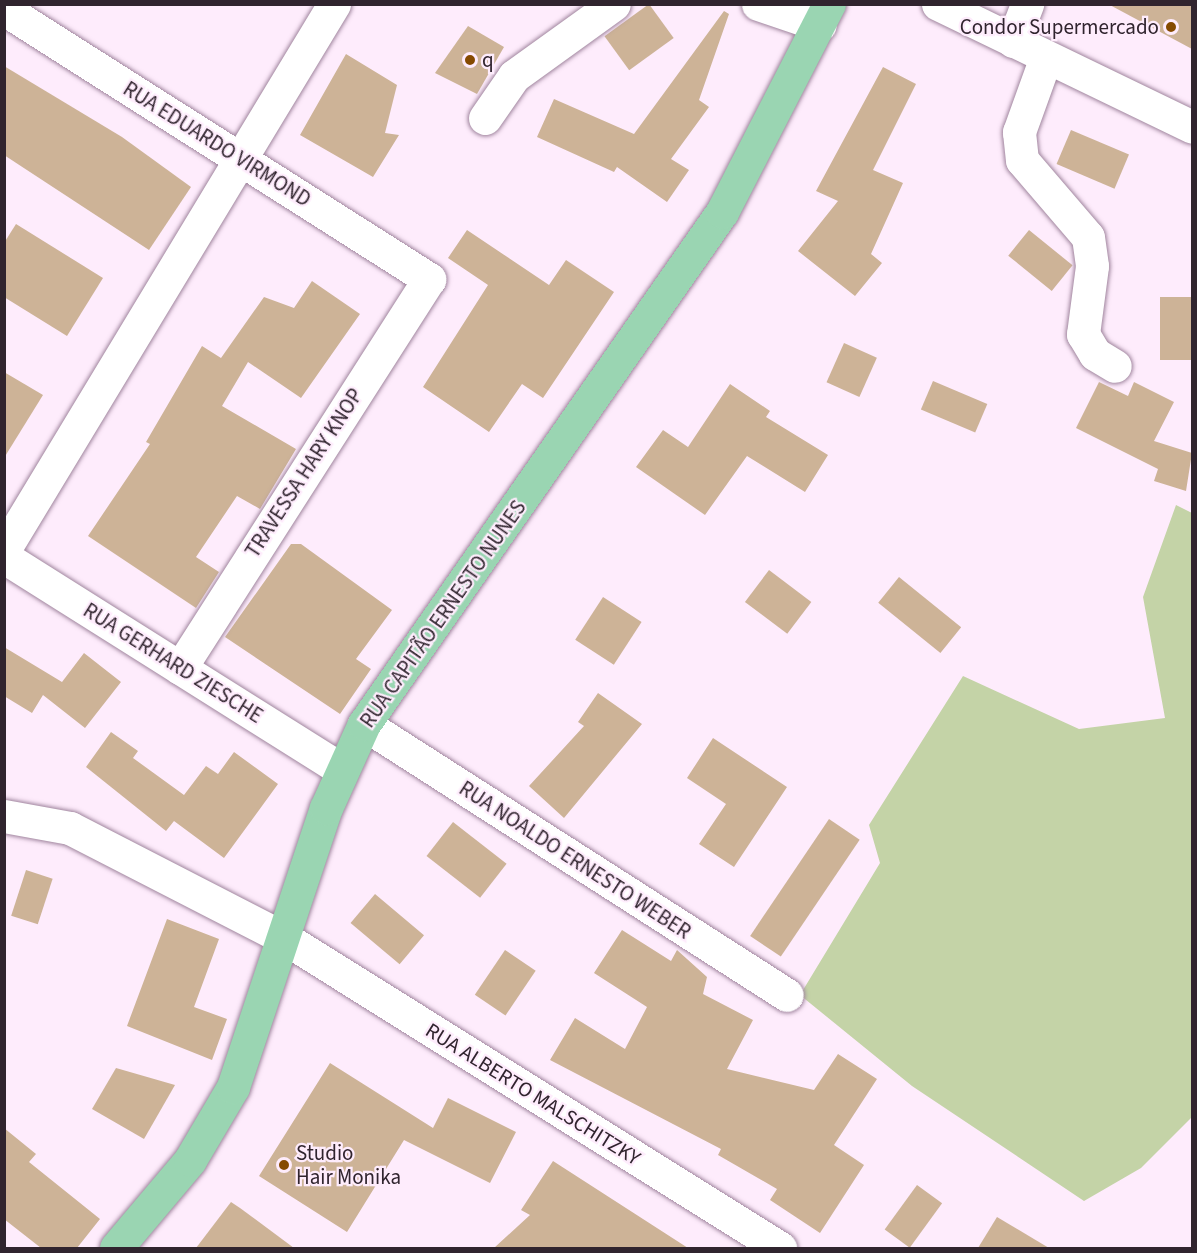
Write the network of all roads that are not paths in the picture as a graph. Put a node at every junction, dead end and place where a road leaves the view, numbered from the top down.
1 (614, 4) edge
2 (758, 4) edge
3 (938, 4) edge
4 (1027, 4) edge
5 (333, 5) edge
6 (4, 9) edge
7 (824, 15) edge
8 (1013, 41) junction
9 (1046, 57) junction
10 (485, 118) dead end
11 (1192, 127) edge
12 (244, 161) junction
13 (429, 279) joint
14 (1115, 366) dead end
15 (4, 550) edge
16 (4, 557) edge
17 (180, 668) junction
18 (364, 724) junction
19 (341, 769) junction
20 (4, 816) edge
21 (286, 939) junction
22 (787, 995) dead end
23 (741, 1240) edge
24 (116, 1248) edge
25 (780, 1248) edge

1 - 10 street
2 - 7 street
3 - 8 street
4 - 8 street
5 - 12 street
6 - 12 street, RUA EDUARDO VIRMOND
7 - 18 main road, RUA CAPITÃO ERNESTO NUNES
8 - 9 street
9 - 11 street
9 - 14 street
12 - 13 street, RUA EDUARDO VIRMOND
12 - 15 street
13 - 17 street, TRAVESSA HARY KNOP
16 - 17 street, RUA GERHARD ZIESCHE
17 - 19 street, RUA GERHARD ZIESCHE
18 - 19 main road, RUA CAPITÃO ERNESTO NUNES
18 - 22 street, RUA NOALDO ERNESTO WEBER
19 - 21 main road, RUA CAPITÃO ERNESTO NUNES
20 - 21 street, RUA ALBERTO MALSCHITZKY
21 - 23 street, RUA ALBERTO MALSCHITZKY
21 - 24 main road, RUA CAPITÃO ERNESTO NUNES
23 - 25 street, RUA ALBERTO MALSCHITZKY

